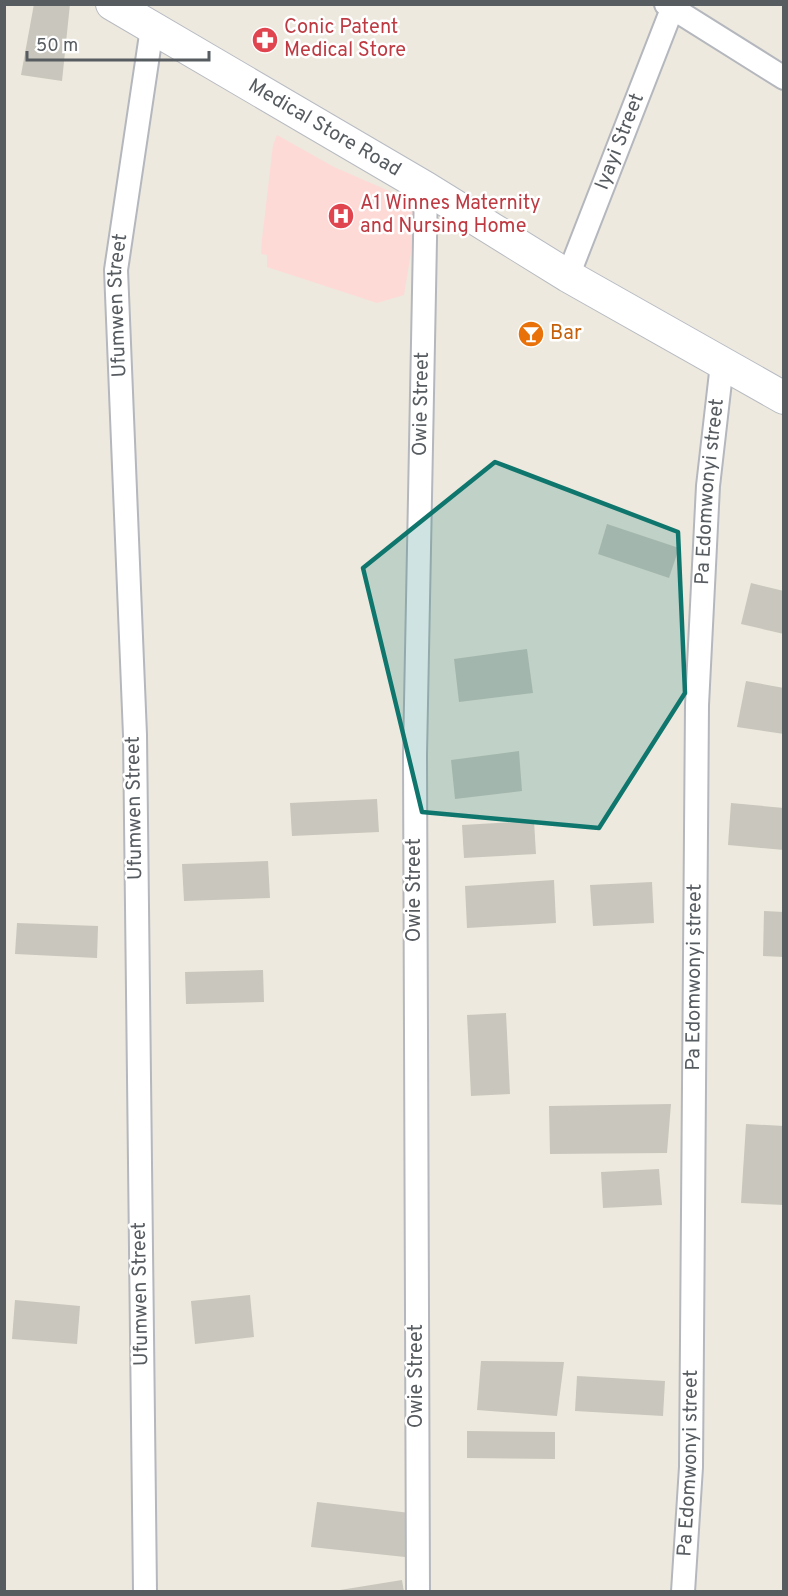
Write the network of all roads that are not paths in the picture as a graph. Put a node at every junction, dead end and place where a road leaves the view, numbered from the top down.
1 (112, 4) edge
2 (669, 7) edge
3 (152, 28) junction
4 (783, 78) edge
5 (426, 188) junction
6 (568, 276) junction
7 (722, 364) junction
8 (783, 398) edge
9 (145, 1592) edge
10 (418, 1592) edge
11 (683, 1592) edge

1 - 3 street, Medical Store Road
2 - 4 street
2 - 6 street, Iyayi Street
3 - 5 street, Medical Store Road
3 - 9 street, Ufumwen Street
5 - 6 street, Medical Store Road
5 - 10 street, Owie Street
6 - 7 street, Medical Store Road
7 - 8 street, Medical Store Road
7 - 11 street, Pa Edomwonyi street

